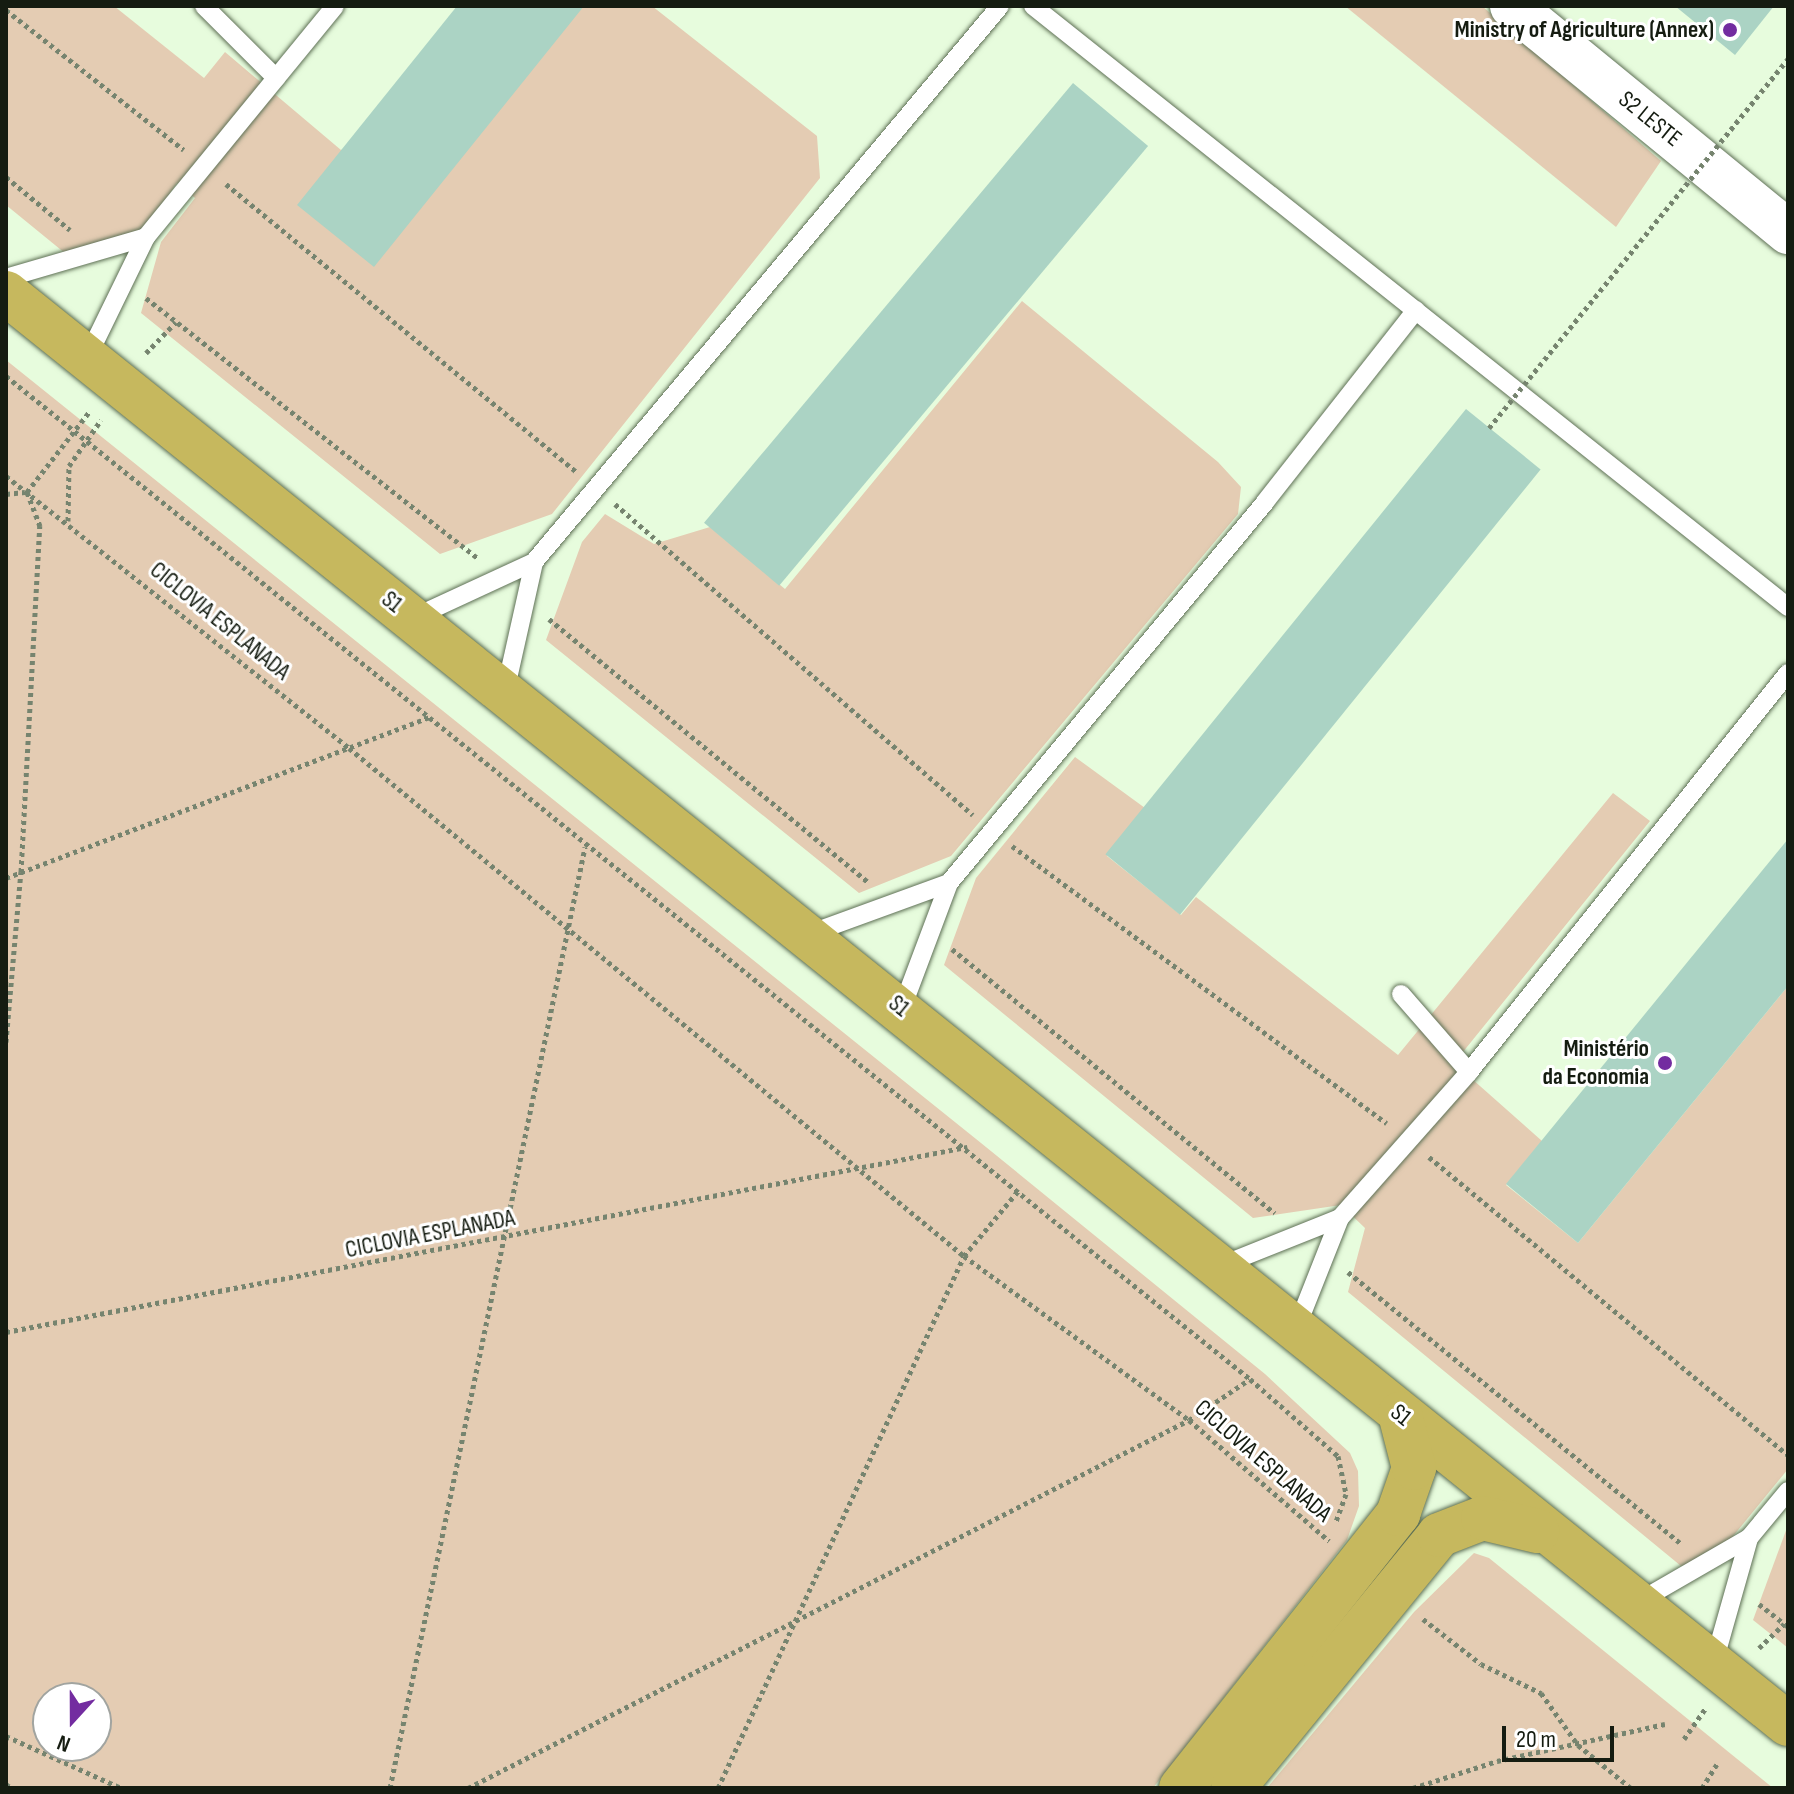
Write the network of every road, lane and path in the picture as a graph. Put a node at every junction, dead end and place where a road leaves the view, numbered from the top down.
1 (204, 6) edge
2 (335, 6) edge
3 (1000, 6) edge
4 (1033, 6) edge
5 (1512, 6) edge
6 (6, 10) edge
7 (1788, 59) edge
8 (276, 78) junction
9 (204, 166) junction
10 (1788, 232) edge
11 (146, 237) junction
12 (6, 278) edge
13 (6, 293) edge
14 (1416, 310) junction
15 (111, 375) junction
16 (6, 376) edge
17 (1489, 428) dead end
18 (73, 431) junction
19 (85, 440) junction
20 (6, 476) edge
21 (597, 488) junction
22 (27, 492) junction
23 (6, 494) edge
24 (68, 522) junction
25 (534, 562) junction
26 (1788, 607) edge
27 (413, 618) junction
28 (1788, 673) edge
29 (505, 692) junction
30 (430, 717) junction
31 (349, 748) junction
32 (990, 830) junction
33 (585, 847) junction
34 (21, 872) junction
35 (6, 878) edge
36 (949, 883) junction
37 (569, 929) junction
38 (809, 934) junction
39 (1401, 994) dead end
40 (902, 1008) junction
41 (6, 1042) edge
42 (1469, 1072) junction
43 (1409, 1140) junction
44 (968, 1146) junction
45 (860, 1170) junction
46 (1019, 1190) junction
47 (1340, 1218) junction
48 (507, 1237) junction
49 (964, 1256) junction
50 (1217, 1267) junction
51 (1295, 1330) junction
52 (6, 1332) edge
53 (1250, 1379) junction
54 (1400, 1414) junction
55 (1189, 1420) junction
56 (1788, 1455) edge
57 (1788, 1491) edge
58 (1340, 1515) dead end
59 (1547, 1533) junction
60 (1749, 1538) junction
61 (1374, 1580) junction
62 (1637, 1602) junction
63 (795, 1621) junction
64 (1714, 1662) junction
65 (1665, 1724) dead end
66 (1788, 1724) edge
67 (6, 1736) edge
68 (1578, 1745) junction
69 (1717, 1764) dead end
70 (121, 1788) edge
71 (390, 1788) edge
72 (468, 1788) edge
73 (718, 1788) edge
74 (1181, 1788) edge
75 (1233, 1788) edge
76 (1413, 1788) edge
77 (1631, 1788) edge
78 (1702, 1788) edge

1 - 8 lane
2 - 8 lane
3 - 21 lane
4 - 14 lane
5 - 10 main road, S2 LESTE
6 - 9 path
7 - 17 path, bridge
8 - 9 lane
9 - 11 lane
9 - 21 path
11 - 12 lane
11 - 15 lane
13 - 15 highway, S1
14 - 26 lane
14 - 32 lane
15 - 18 path
15 - 19 path
15 - 27 highway, S1
16 - 18 path
18 - 19 path
18 - 22 path
19 - 24 path
19 - 30 path
20 - 22 path, CICLOVIA ESPLANADA
21 - 25 lane
21 - 32 path
22 - 23 path
22 - 24 path, CICLOVIA ESPLANADA
22 - 34 path
24 - 31 path, CICLOVIA ESPLANADA
25 - 27 lane
25 - 29 lane
27 - 29 highway, S1
28 - 42 lane
29 - 38 highway, S1
30 - 31 path
30 - 33 path
31 - 34 path
31 - 37 path, CICLOVIA ESPLANADA
32 - 36 lane
32 - 43 path
33 - 37 path
33 - 44 path
34 - 35 path
34 - 41 path
36 - 38 lane
36 - 40 lane
37 - 45 path, CICLOVIA ESPLANADA
37 - 48 path
38 - 40 highway, S1
39 - 42 lane
40 - 50 highway, S1
42 - 43 lane
43 - 47 lane
43 - 56 path
44 - 45 path, CICLOVIA ESPLANADA
44 - 46 path
45 - 48 path, CICLOVIA ESPLANADA
45 - 49 path, CICLOVIA ESPLANADA
46 - 49 path
46 - 53 path
47 - 50 lane
47 - 51 lane
48 - 52 path, CICLOVIA ESPLANADA
48 - 71 path
49 - 55 path, CICLOVIA ESPLANADA
49 - 63 path
50 - 51 highway, S1
51 - 54 highway, S1
53 - 55 path
53 - 58 path
54 - 59 highway, S1
54 - 61 highway
55 - 61 path, CICLOVIA ESPLANADA
55 - 63 path
57 - 60 lane
59 - 61 highway
59 - 62 highway, S1
60 - 62 lane
60 - 64 lane
61 - 68 path, CICLOVIA ESPLANADA
61 - 74 highway
61 - 75 highway
62 - 64 highway, S1
63 - 72 path
63 - 73 path
64 - 66 highway, S1
65 - 68 path
67 - 70 path
68 - 76 path
68 - 77 path, CICLOVIA ESPLANADA
69 - 78 path

